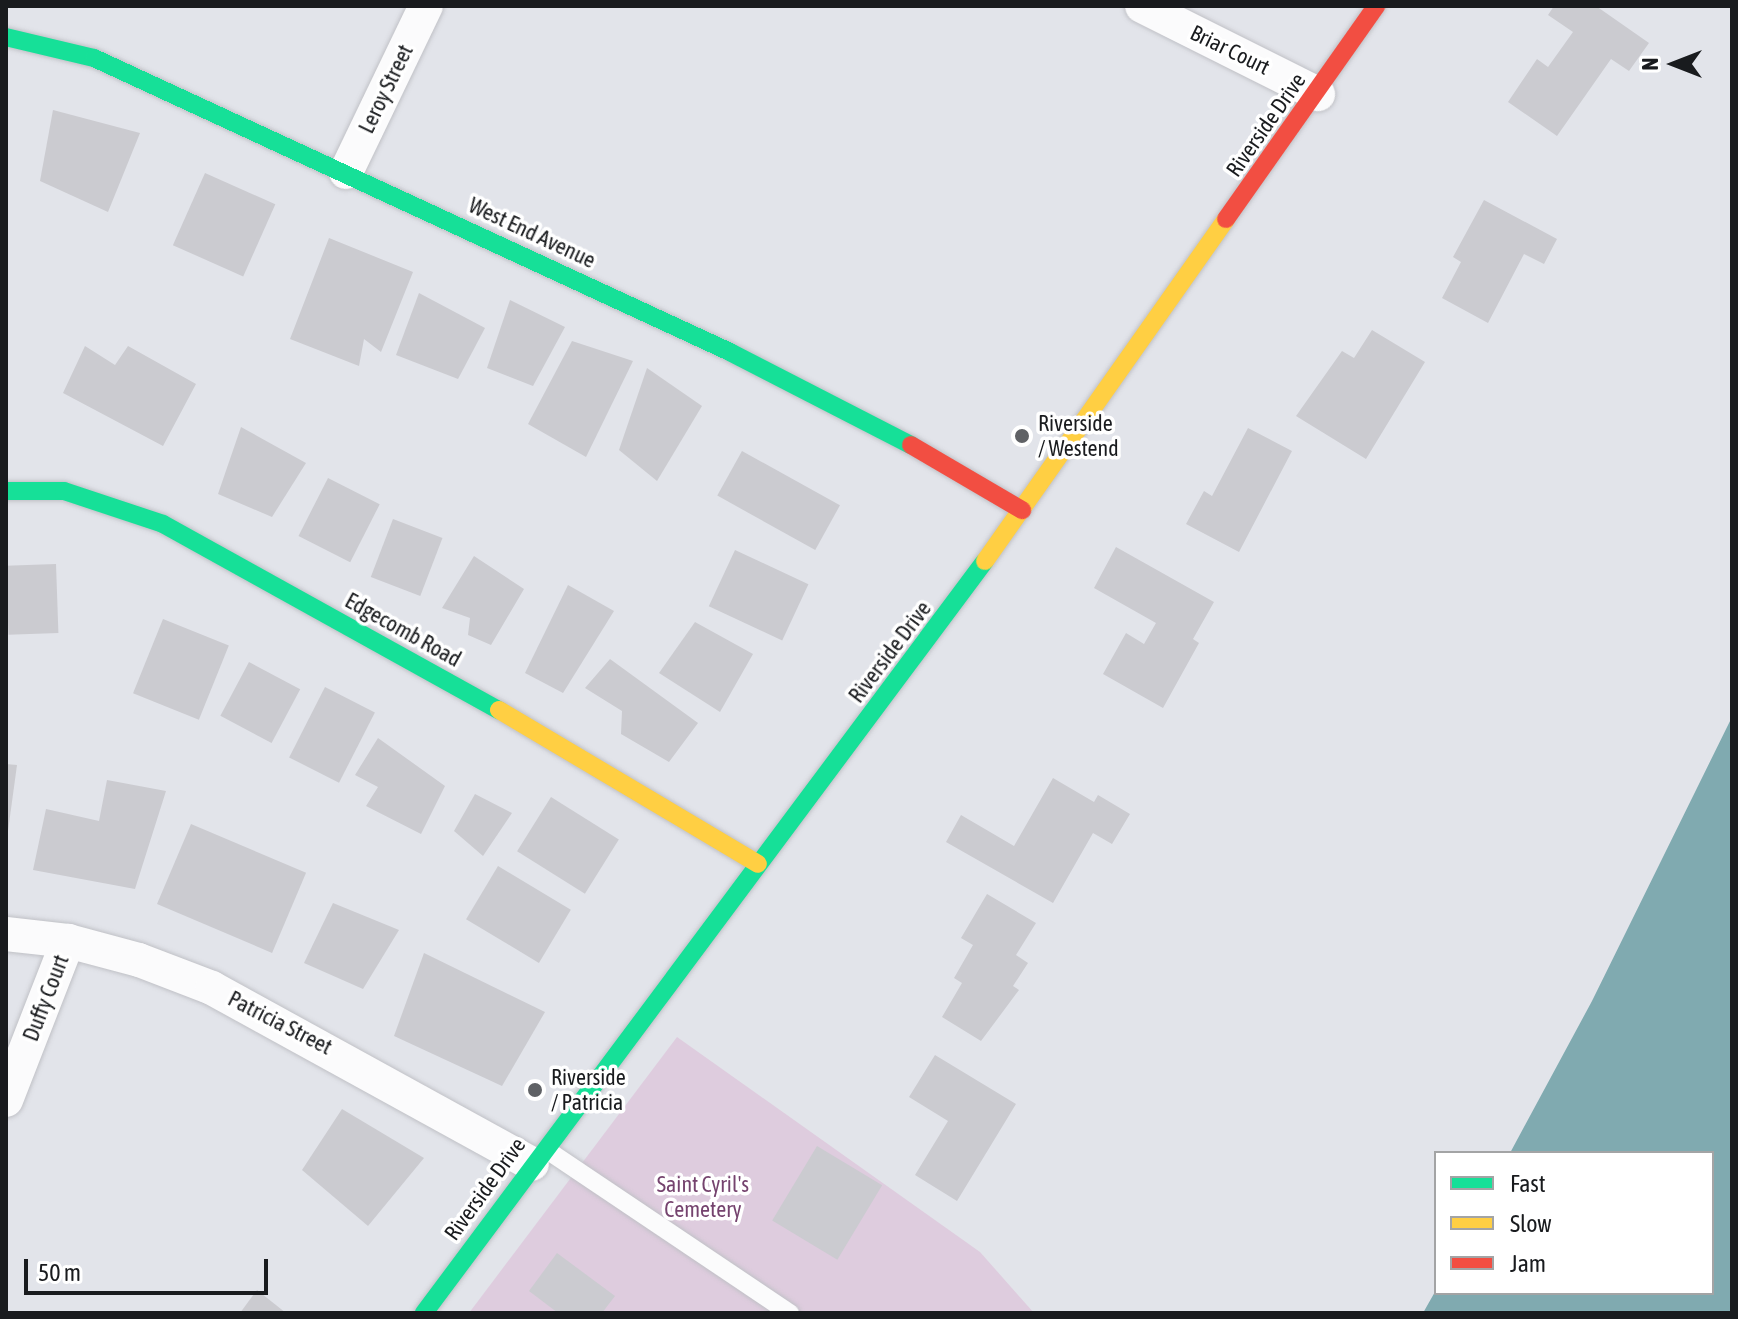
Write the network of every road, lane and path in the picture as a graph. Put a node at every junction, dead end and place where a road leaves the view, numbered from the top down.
1 (426, 6) edge
2 (1142, 6) edge
3 (1376, 6) edge
4 (6, 37) edge
5 (1318, 94) junction
6 (346, 172) junction
7 (6, 491) edge
8 (1022, 510) junction
9 (758, 864) junction
10 (6, 934) edge
11 (68, 941) junction
12 (6, 1100) edge
13 (538, 1156) junction
14 (424, 1313) edge
15 (790, 1313) edge

1 - 6 street, Leroy Street
2 - 5 street, Briar Court
3 - 5 street, Riverside Drive
4 - 6 street, West End Avenue
5 - 8 street, Riverside Drive
6 - 8 street, West End Avenue
7 - 9 street, Edgecomb Road
8 - 9 street, Riverside Drive
9 - 13 street, Riverside Drive
10 - 11 street, Patricia Street
11 - 12 street, Duffy Court
11 - 13 street, Patricia Street
13 - 14 street, Riverside Drive
13 - 15 lane

